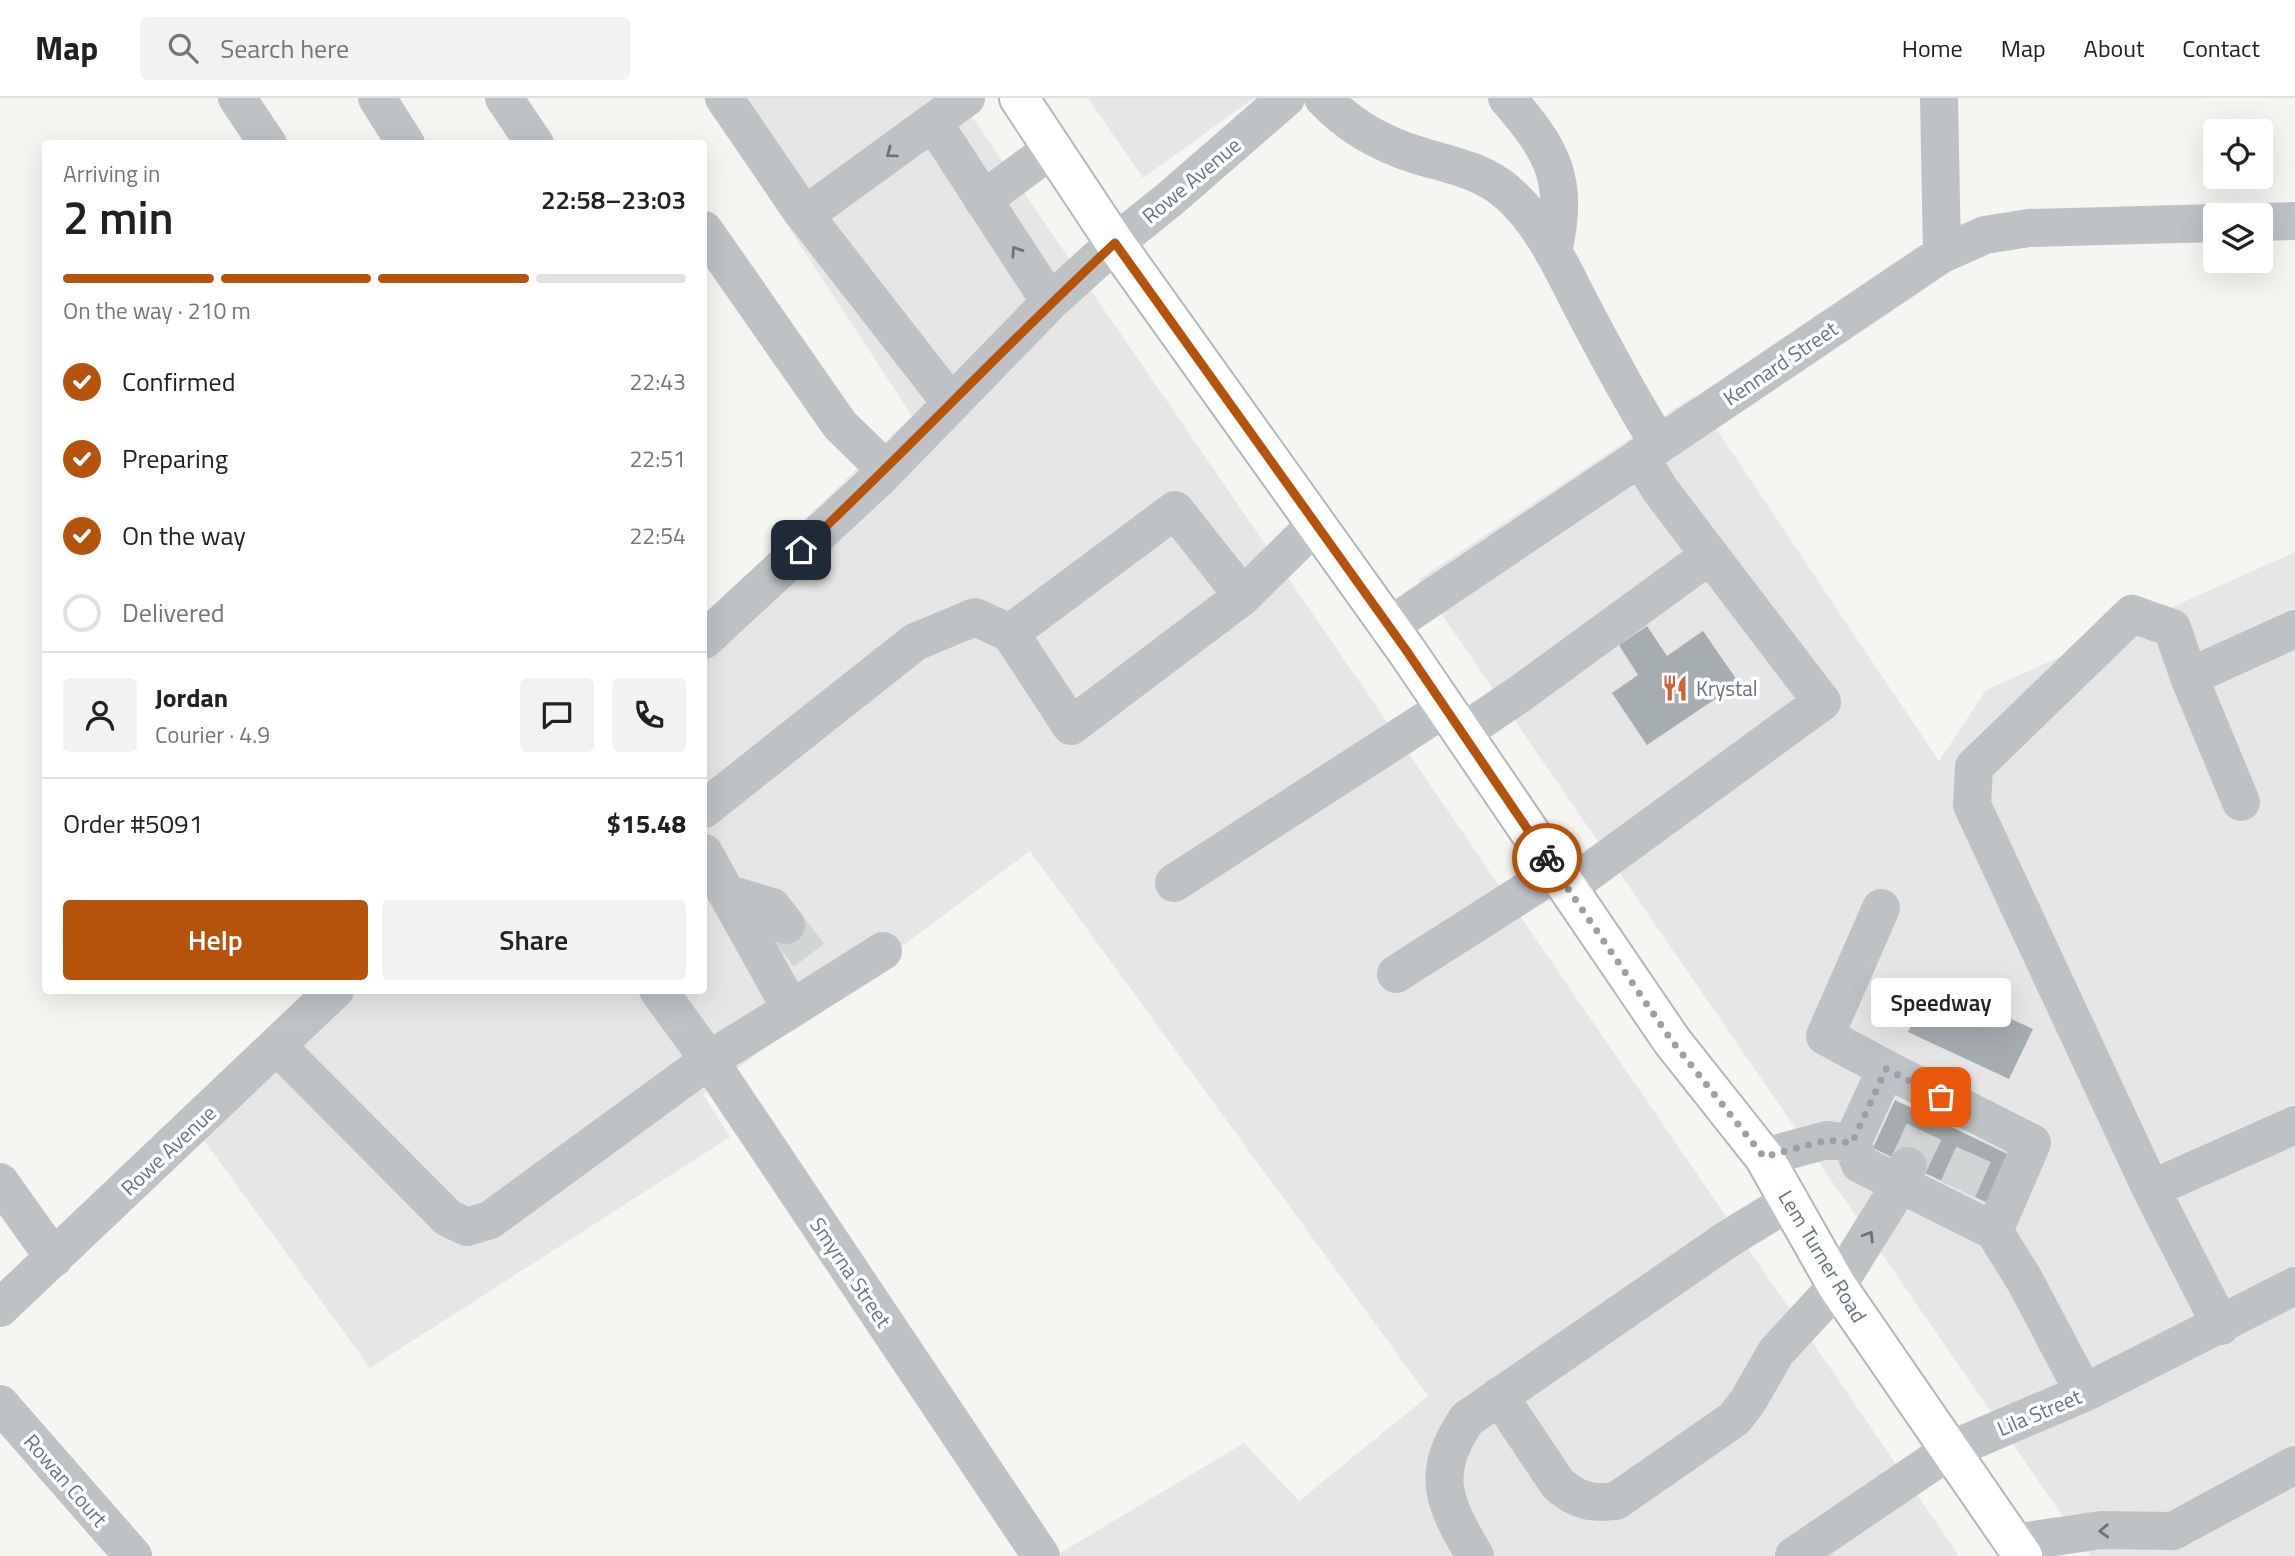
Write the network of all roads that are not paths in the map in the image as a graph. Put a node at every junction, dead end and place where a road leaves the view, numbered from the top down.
1 (237, 98) edge
2 (377, 98) edge
3 (504, 98) edge
4 (966, 98) edge
5 (1019, 98) edge
6 (1286, 98) edge
7 (1322, 98) edge
8 (1507, 98) edge
9 (1939, 98) edge
10 (739, 103) edge
11 (933, 122) junction
12 (265, 140) edge
13 (403, 140) edge
14 (532, 140) edge
15 (1053, 148) junction
16 (983, 200) junction
17 (805, 215) junction
18 (2295, 221) edge
19 (2273, 222) edge
20 (2203, 223) edge
21 (707, 234) edge
22 (1115, 243) junction
23 (1553, 252) junction
24 (1942, 254) junction
25 (1050, 302) junction
26 (951, 403) junction
27 (1650, 451) junction
28 (886, 470) junction
29 (1315, 525) junction
30 (1710, 555) junction
31 (1242, 596) junction
32 (1388, 627) junction
33 (2295, 629) edge
34 (1010, 634) junction
35 (707, 637) edge
36 (2189, 677) junction
37 (1453, 720) junction
38 (2241, 802) dead end
39 (707, 807) edge
40 (707, 858) edge
41 (1562, 880) junction
42 (1174, 883) dead end
43 (726, 893) junction
44 (1881, 908) dead end
45 (786, 925) tunnel mouth
46 (883, 951) dead end
47 (1396, 974) dead end
48 (331, 994) edge
49 (661, 994) edge
50 (791, 1009) junction
51 (277, 1046) junction
52 (709, 1060) junction
53 (1886, 1069) junction
54 (2295, 1125) edge
55 (1852, 1143) junction
56 (1764, 1157) junction
57 (1904, 1176) junction
58 (0, 1182) edge
59 (2151, 1189) junction
60 (1790, 1201) junction
61 (1994, 1231) junction
62 (54, 1258) junction
63 (1837, 1286) junction
64 (2295, 1286) edge
65 (0, 1308) edge
66 (2221, 1326) junction
67 (2084, 1393) junction
68 (1499, 1396) junction
69 (0, 1404) edge
70 (1950, 1450) junction
71 (2295, 1465) edge
72 (2165, 1543) edge
73 (2019, 1549) edge
74 (133, 1556) edge
75 (1041, 1556) edge
76 (1475, 1556) edge
77 (1794, 1556) edge

1 - 12 street
2 - 13 street
3 - 14 street
4 - 11 street
5 - 15 main road, Lem Turner Road
6 - 22 street, Rowe Avenue
7 - 23 street
8 - 23 street
9 - 24 street
10 - 17 street
11 - 16 street
11 -> 17 street
15 - 16 street
15 - 22 main road, Lem Turner Road
25 -> 16 street
17 - 26 street
18 - 19 street
20 - 24 street, Kennard Street
21 - 28 street
22 - 25 street, Rowe Avenue
22 - 29 main road, Lem Turner Road
23 - 27 street
24 - 27 street, Kennard Street
25 - 26 street, Rowe Avenue
26 - 28 street, Rowe Avenue
27 - 30 street
27 - 32 street, Kennard Street
28 - 35 street, Rowe Avenue
29 - 31 street
29 - 32 main road, Lem Turner Road
30 - 37 street
30 - 41 street
31 - 34 street
31 - 34 street
32 - 37 main road, Lem Turner Road
33 - 36 street
34 - 39 street
36 - 38 street
36 - 59 street
37 - 41 main road, Lem Turner Road
37 - 42 street
40 - 43 street
41 - 47 street
41 - 56 main road, Lem Turner Road
43 - 45 street
43 - 50 street
44 - 53 street
46 - 50 street
48 - 51 street, Rowe Avenue
49 - 52 street, Smyrna Street
50 - 52 street
51 - 52 street
51 - 62 street, Rowe Avenue
52 - 75 street, Smyrna Street
53 - 55 street
53 - 61 street
54 - 59 street
55 - 56 street
55 - 57 street
56 - 60 main road, Lem Turner Road
57 - 61 street
63 -> 57 street
58 - 62 street
59 - 66 street
60 - 63 main road, Lem Turner Road
60 - 68 street
61 - 67 street
62 - 65 street, Rowe Avenue
63 - 68 street
63 - 70 main road, Lem Turner Road
64 - 66 street, Lila Street
66 - 67 street, Lila Street
67 - 70 street, Lila Street
68 - 76 street
69 - 74 street, Rowan Court
70 - 73 main road, Lem Turner Road
70 - 77 street, Lila Street
71 - 72 street
72 -> 73 street

